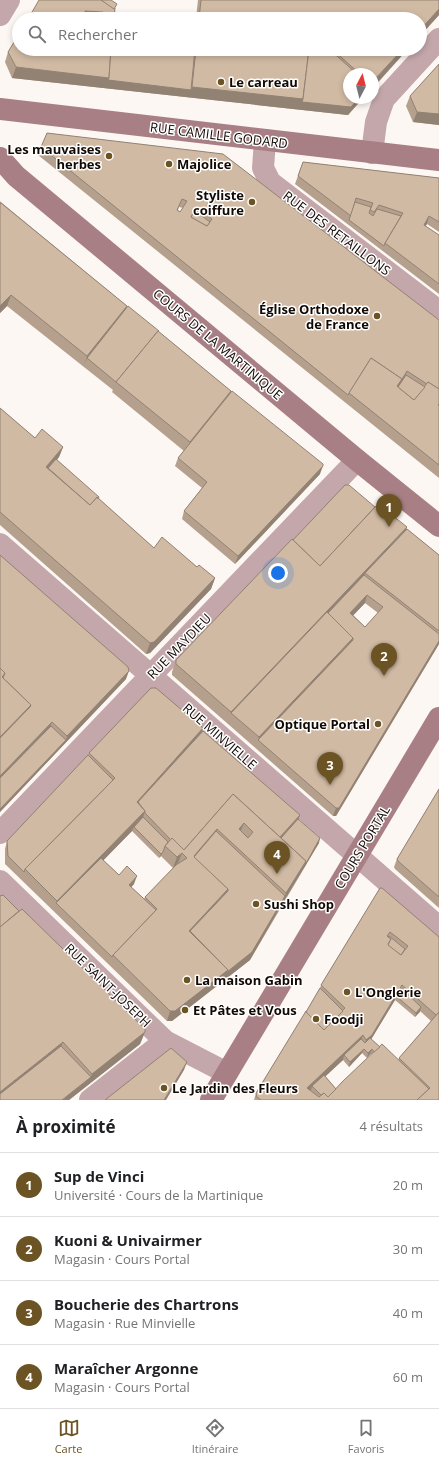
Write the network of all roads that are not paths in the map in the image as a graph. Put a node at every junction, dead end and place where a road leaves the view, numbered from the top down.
1 (9, 0) edge
2 (0, 16) edge
3 (439, 39) edge
4 (427, 52) edge
5 (423, 56) edge
6 (0, 109) edge
7 (265, 140) junction
8 (372, 153) junction
9 (0, 158) edge
10 (439, 160) edge
11 (439, 311) edge
12 (357, 460) junction
13 (439, 526) edge
14 (0, 544) edge
15 (151, 675) junction
16 (439, 718) edge
17 (0, 833) edge
18 (357, 856) junction
19 (1, 883) edge
20 (439, 927) edge
21 (165, 1041) junction
22 (227, 1074) junction
23 (214, 1099) edge
24 (90, 1100) edge

1 - 2 street
3 - 4 street
5 - 8 street
6 - 7 street, RUE CAMILLE GODARD
7 - 8 street, RUE CAMILLE GODARD
7 - 11 street, RUE DES RETAILLONS
8 - 10 street, RUE CAMILLE GODARD
9 - 12 street, COURS DE LA MARTINIQUE
12 - 13 street, COURS DE LA MARTINIQUE
12 - 15 street, RUE MAYDIEU
14 - 15 street, RUE MINVIELLE
15 - 17 street, RUE MAYDIEU
15 - 18 street, RUE MINVIELLE
16 - 18 street, COURS PORTAL
18 - 20 street, RUE MINVIELLE
18 - 22 street, COURS PORTAL
19 - 21 street, RUE SAINT-JOSEPH
21 - 22 street, RUE SAINT-JOSEPH
21 - 24 street
22 - 23 street, COURS PORTAL

